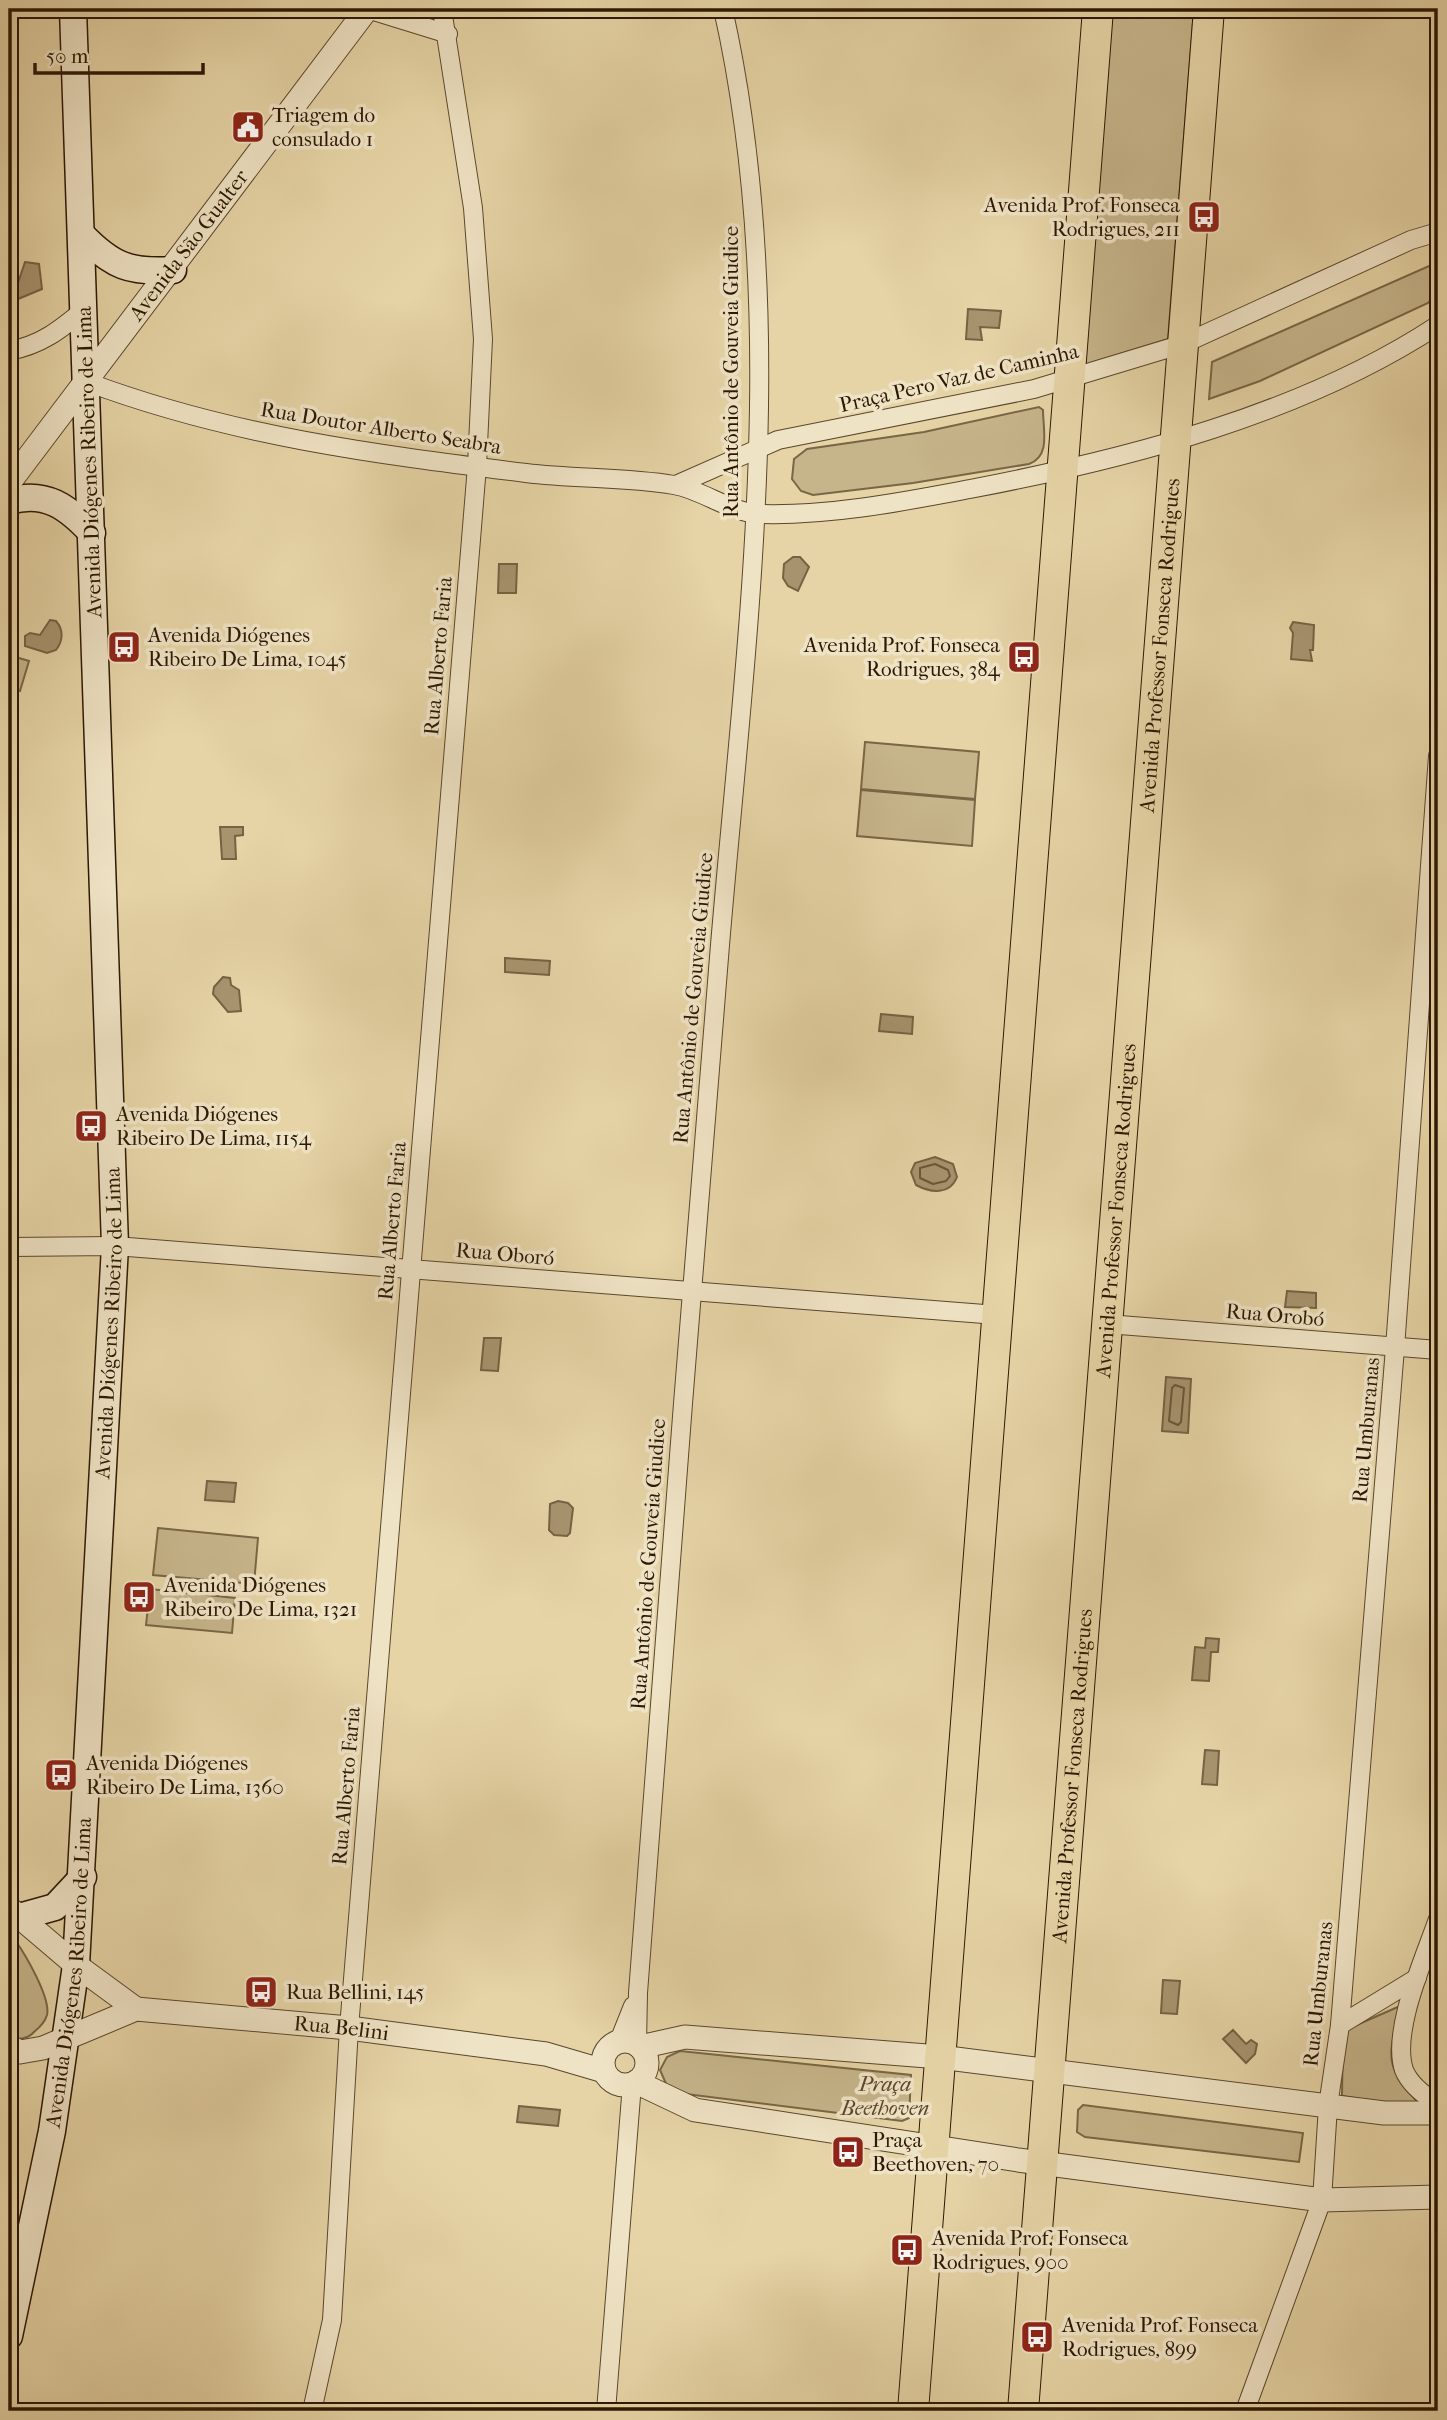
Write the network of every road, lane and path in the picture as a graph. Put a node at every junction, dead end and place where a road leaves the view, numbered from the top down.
1 (73, 9) edge
2 (367, 9) edge
3 (442, 9) edge
4 (723, 9) edge
5 (1098, 9) edge
6 (1209, 9) edge
7 (448, 34) junction
8 (1438, 232) edge
9 (82, 235) junction
10 (173, 270) junction
11 (85, 309) junction
12 (1438, 325) edge
13 (1183, 344) junction
14 (9, 351) edge
15 (1071, 379) junction
16 (86, 382) junction
17 (1177, 442) junction
18 (758, 449) junction
19 (477, 466) junction
20 (1063, 470) junction
21 (9, 483) edge
22 (676, 485) junction
23 (9, 501) edge
24 (756, 514) junction
25 (92, 533) junction
26 (1438, 757) edge
27 (115, 1246) junction
28 (9, 1247) edge
29 (411, 1269) junction
30 (691, 1292) junction
31 (997, 1315) junction
32 (1107, 1324) junction
33 (1395, 1348) junction
34 (1438, 1350) edge
35 (83, 1877) junction
36 (12, 1917) edge
37 (1438, 1919) edge
38 (76, 1965) junction
39 (1417, 1979) junction
40 (136, 2009) junction
41 (1339, 2025) junction
42 (349, 2028) junction
43 (66, 2039) junction
44 (12, 2052) edge
45 (940, 2057) junction
46 (624, 2063) junction
47 (1050, 2071) junction
48 (1438, 2104) edge
49 (1328, 2106) junction
50 (1438, 2113) edge
51 (933, 2146) junction
52 (1043, 2163) junction
53 (1438, 2197) edge
54 (1322, 2200) junction
55 (9, 2336) edge
56 (312, 2411) edge
57 (607, 2411) edge
58 (913, 2411) edge
59 (1023, 2411) edge
60 (1245, 2411) edge

1 - 9 main road, Avenida Diógenes Ribeiro de Lima
2 - 7 street
2 - 10 street, Avenida São Gualter
3 - 7 street, Rua Alberto Faria
4 - 18 street, Rua Antônio de Gouveia Giudice
5 - 15 highway
6 - 13 highway, Avenida Professor Fonseca Rodrigues
7 - 19 street, Rua Alberto Faria
8 - 13 street, Praça Pero Vaz de Caminha
9 - 10 main road
9 - 11 main road, Avenida Diógenes Ribeiro de Lima
10 - 16 street, Avenida São Gualter
11 - 14 street
11 - 16 main road, Avenida Diógenes Ribeiro de Lima
12 - 17 street
13 - 15 street, Praça Pero Vaz de Caminha
13 - 17 highway, Avenida Professor Fonseca Rodrigues
15 - 18 street, Praça Pero Vaz de Caminha
15 - 20 highway
16 - 19 street, Rua Doutor Alberto Seabra
16 - 21 street, Avenida São Gualter
16 - 25 main road, Avenida Diógenes Ribeiro de Lima
17 - 20 street
17 - 32 highway, Avenida Professor Fonseca Rodrigues
18 - 22 street, Rua Doutor Alberto Seabra
18 - 24 street, Rua Antônio de Gouveia Giudice
19 - 22 street, Rua Doutor Alberto Seabra
19 - 29 street, Rua Alberto Faria
20 - 24 street
20 - 31 highway
22 - 24 street, Rua Doutor Alberto Seabra
23 - 25 main road
24 - 30 street, Rua Antônio de Gouveia Giudice
25 - 27 main road, Avenida Diógenes Ribeiro de Lima
26 - 33 street, Rua Umburanas
27 - 28 street, Rua Oboró
27 - 29 street, Rua Oboró
27 - 35 main road, Avenida Diógenes Ribeiro de Lima
29 - 30 street, Rua Oboró
29 - 42 street, Rua Alberto Faria
30 - 31 street, Rua Oboró
30 - 46 street, Rua Antônio de Gouveia Giudice
31 - 45 highway
32 - 33 street, Rua Orobó
32 - 47 highway, Avenida Professor Fonseca Rodrigues
33 - 34 street, Rua Orobó
33 - 41 street, Rua Umburanas
35 - 36 main road
35 - 38 main road, Avenida Diógenes Ribeiro de Lima
36 - 38 street
37 - 39 street
38 - 40 street
38 - 43 main road, Avenida Diógenes Ribeiro de Lima
39 - 41 street
39 - 48 street
40 - 42 street, Rua Belini
40 - 43 street, Rua Belini
41 - 49 street, Rua Umburanas
42 - 46 street, Rua Belini
42 - 56 street, Rua Alberto Faria
43 - 44 street, Rua Belini
43 - 55 main road, Avenida Diógenes Ribeiro de Lima
45 - 46 street
45 - 47 street
45 - 51 highway
46 - 51 street
46 - 57 street, Rua Antônio de Gouveia Giudice
47 - 49 street
47 - 52 highway, Avenida Professor Fonseca Rodrigues
49 - 50 street
49 - 54 street
51 - 52 street
51 - 58 highway
52 - 54 street
52 - 59 highway, Avenida Professor Fonseca Rodrigues
53 - 54 street
54 - 60 street

